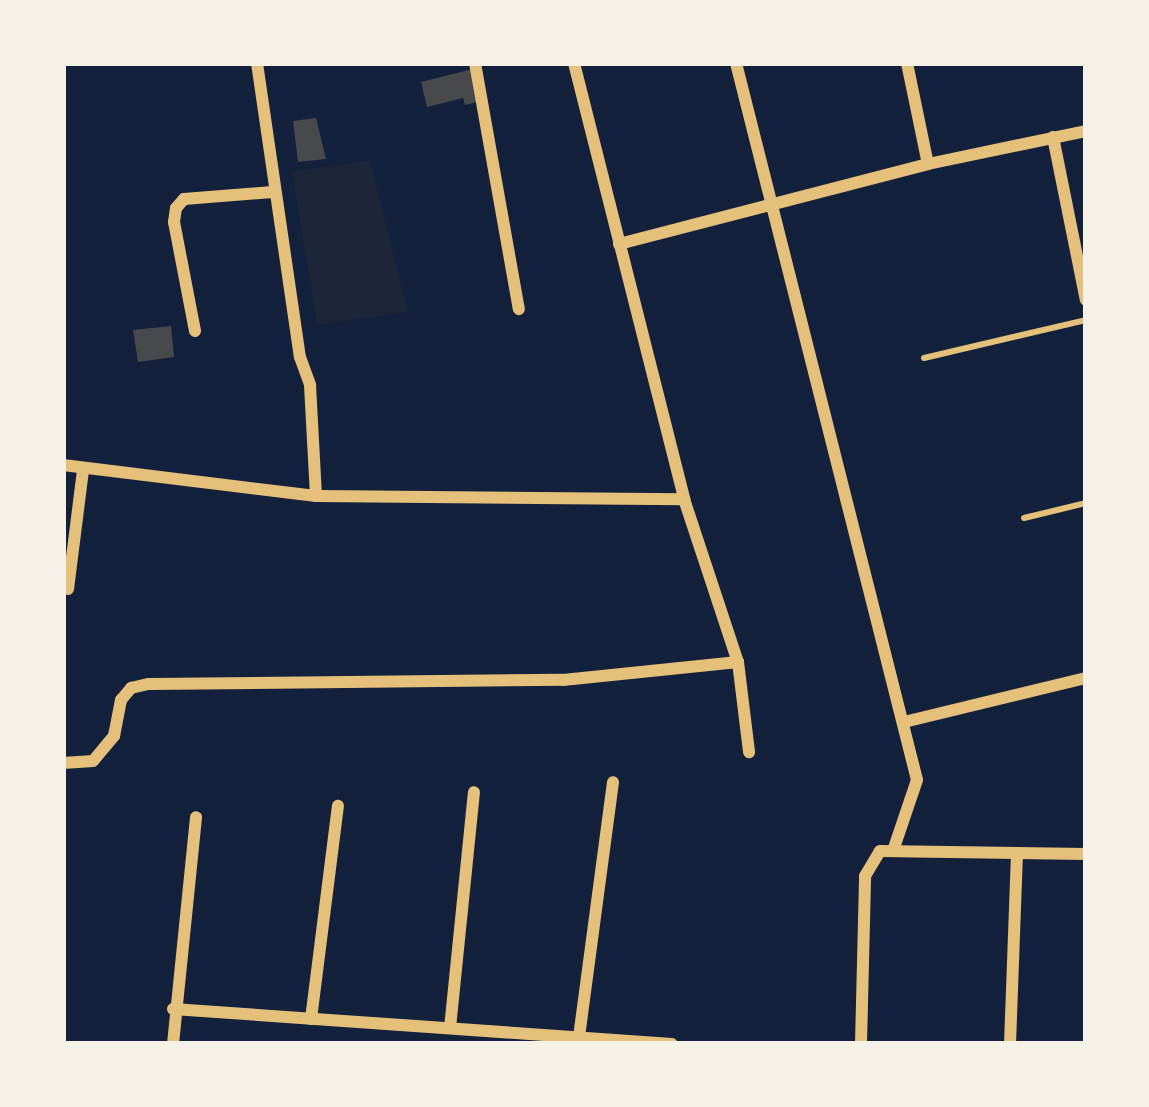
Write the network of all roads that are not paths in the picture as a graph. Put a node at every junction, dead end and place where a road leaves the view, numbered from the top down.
1 (256, 63) edge
2 (475, 63) edge
3 (574, 63) edge
4 (736, 63) edge
5 (907, 63) edge
6 (1086, 131) edge
7 (1053, 137) junction
8 (928, 164) junction
9 (273, 192) junction
10 (771, 202) junction
11 (619, 244) junction
12 (1086, 300) edge
13 (519, 309) dead end
14 (1086, 320) edge
15 (196, 331) dead end
16 (924, 358) dead end
17 (63, 465) edge
18 (83, 470) junction
19 (316, 496) junction
20 (684, 499) junction
21 (1086, 503) edge
22 (1024, 518) dead end
23 (68, 589) dead end
24 (738, 662) junction
25 (1086, 679) edge
26 (904, 722) junction
27 (748, 752) dead end
28 (63, 763) edge
29 (613, 782) dead end
30 (474, 792) dead end
31 (338, 806) dead end
32 (196, 817) dead end
33 (894, 848) junction
34 (1017, 854) junction
35 (1086, 854) edge
36 (173, 1009) junction
37 (311, 1018) junction
38 (450, 1028) junction
39 (579, 1037) junction
40 (173, 1044) edge
41 (672, 1044) edge
42 (861, 1044) edge
43 (1010, 1044) edge

1 - 9 street
2 - 13 street
3 - 11 street
4 - 10 street
5 - 8 street
6 - 7 street
7 - 8 street
7 - 12 street
8 - 10 street
9 - 15 street
9 - 19 street
10 - 11 street
10 - 26 street
11 - 20 street
14 - 16 lane
17 - 18 street
18 - 19 street
18 - 23 street
19 - 20 street
20 - 24 street
21 - 22 lane
24 - 27 street
24 - 28 street
25 - 26 street
26 - 33 street
29 - 39 street
30 - 38 street
31 - 37 street
32 - 36 street
33 - 34 street
33 - 42 street
34 - 35 street
34 - 43 street
36 - 37 street
36 - 40 street
37 - 38 street
38 - 39 street
39 - 41 street

